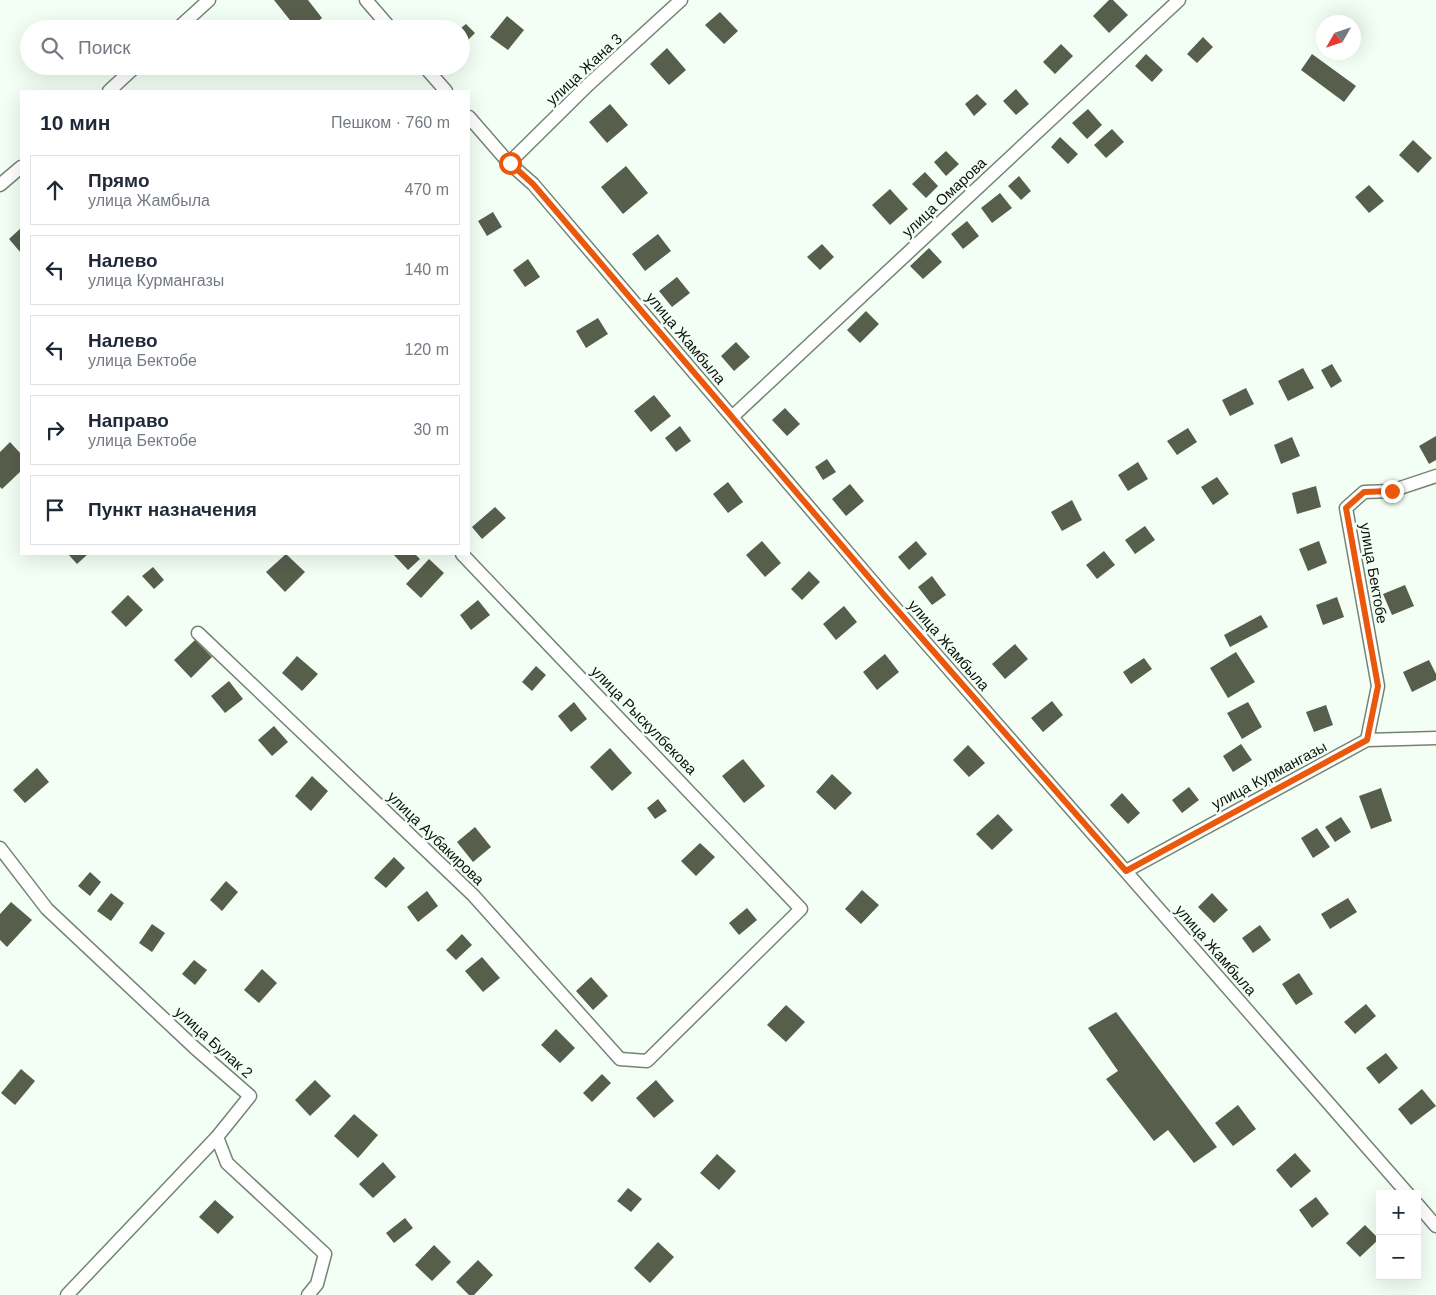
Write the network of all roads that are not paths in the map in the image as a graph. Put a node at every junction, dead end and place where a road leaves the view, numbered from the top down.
1 (208, 0) edge
2 (366, 0) edge
3 (682, 0) edge
4 (1179, 0) edge
5 (187, 20) edge
6 (383, 20) edge
7 (126, 75) edge
8 (432, 75) edge
9 (110, 90) edge
10 (445, 90) edge
11 (470, 118) edge
12 (510, 163) junction
13 (20, 168) edge
14 (0, 185) edge
15 (732, 417) junction
16 (1436, 476) edge
17 (463, 555) edge
18 (198, 633) dead end
19 (1436, 738) edge
20 (1367, 740) junction
21 (0, 848) edge
22 (1126, 871) junction
23 (647, 1062) joint
24 (217, 1136) junction
25 (1405, 1190) edge
26 (1421, 1209) edge
27 (1436, 1226) edge
28 (67, 1295) edge
29 (308, 1295) edge

1 - 5 street
2 - 6 street
3 - 12 street, улица Жана 3
4 - 15 street, улица Омарова
7 - 9 street
8 - 10 street
11 - 12 street, улица Жамбыла
12 - 15 street, улица Жамбыла
13 - 14 street
15 - 22 street, улица Жамбыла
16 - 20 street, улица Бектобе
17 - 23 street, улица Рыскулбекова
18 - 23 street, улица Аубакирова
19 - 20 street, улица Курмангазы
20 - 22 street, улица Курмангазы
21 - 24 street, улица Булак 2
22 - 25 street, улица Жамбыла
24 - 28 street
24 - 29 street
26 - 27 street

